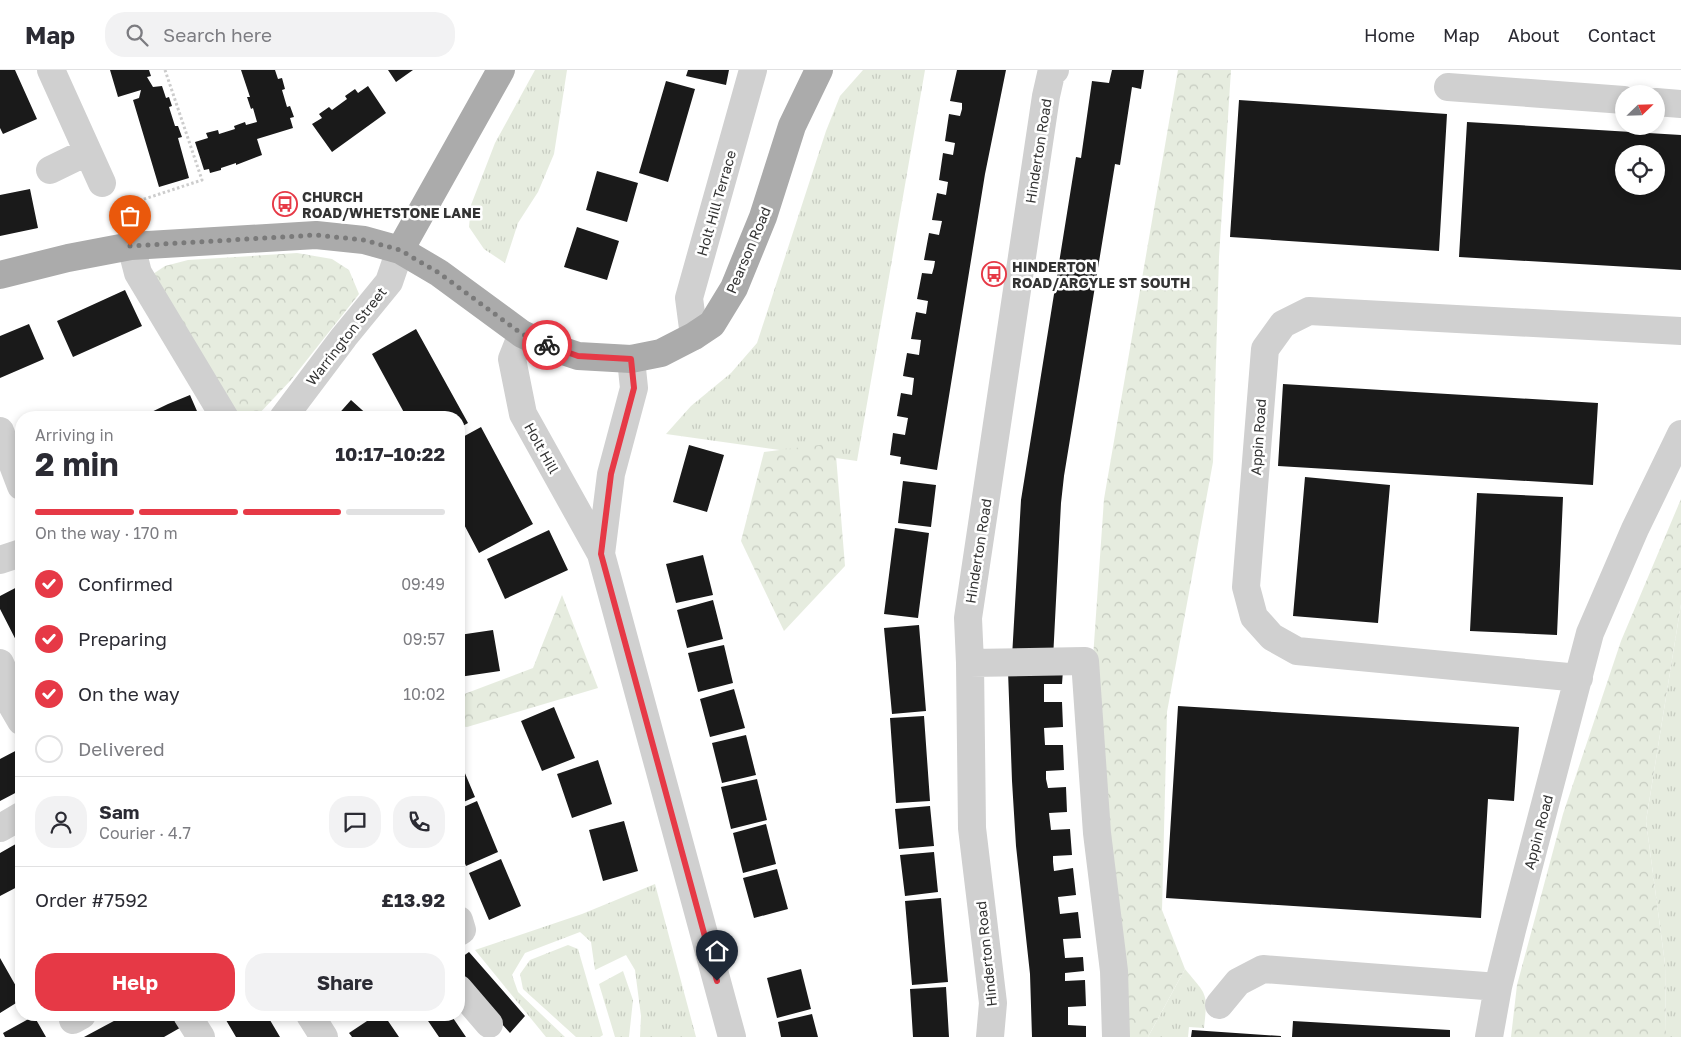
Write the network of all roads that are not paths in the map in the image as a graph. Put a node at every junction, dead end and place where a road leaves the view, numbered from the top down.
1 (52, 70) edge
2 (501, 70) edge
3 (753, 70) edge
4 (819, 70) edge
5 (1055, 70) edge
6 (1448, 87) dead end
7 (1615, 99) edge
8 (1665, 103) edge
9 (1681, 104) edge
10 (87, 152) junction
11 (50, 170) dead end
12 (102, 183) road end
13 (130, 246) junction
14 (400, 250) junction
15 (0, 275) edge
16 (1681, 331) edge
17 (522, 334) junction
18 (694, 336) junction
19 (631, 359) junction
20 (221, 411) edge
21 (288, 411) edge
22 (0, 433) edge
23 (1681, 434) edge
24 (15, 471) edge
25 (601, 554) junction
26 (15, 555) edge
27 (0, 560) edge
28 (0, 663) edge
29 (970, 663) junction
30 (1579, 678) junction
31 (15, 696) edge
32 (15, 819) edge
33 (0, 828) edge
34 (1498, 986) junction
35 (465, 996) edge
36 (1219, 1005) dead end
37 (191, 1021) edge
38 (489, 1024) dead end
39 (201, 1037) edge
40 (732, 1037) edge
41 (990, 1037) edge
42 (1116, 1037) edge
43 (1489, 1037) edge

1 - 10 street
2 - 14 main road
3 - 18 street, Holt Hill Terrace
4 - 18 main road, Pearson Road
5 - 29 street, Hinderton Road
6 - 7 street
8 - 9 street
10 - 11 street
10 - 12 street
13 - 14 main road, Pearson Road
13 - 15 main road, Pearson Road
13 - 20 street
14 - 17 main road, Pearson Road
14 - 21 street, Warrington Street
16 - 30 street, Appin Road
17 - 19 main road, Pearson Road
17 - 25 street, Holt Hill
18 - 19 main road, Pearson Road
19 - 25 street, Holt Hill
22 - 24 street
23 - 30 street, Appin Road
25 - 40 street, Holt Hill
26 - 27 street
28 - 31 street
29 - 41 street, Hinderton Road
29 - 42 street
30 - 34 street, Appin Road
32 - 33 street
34 - 36 street
34 - 43 street, Appin Road
35 - 38 street
37 - 39 street

